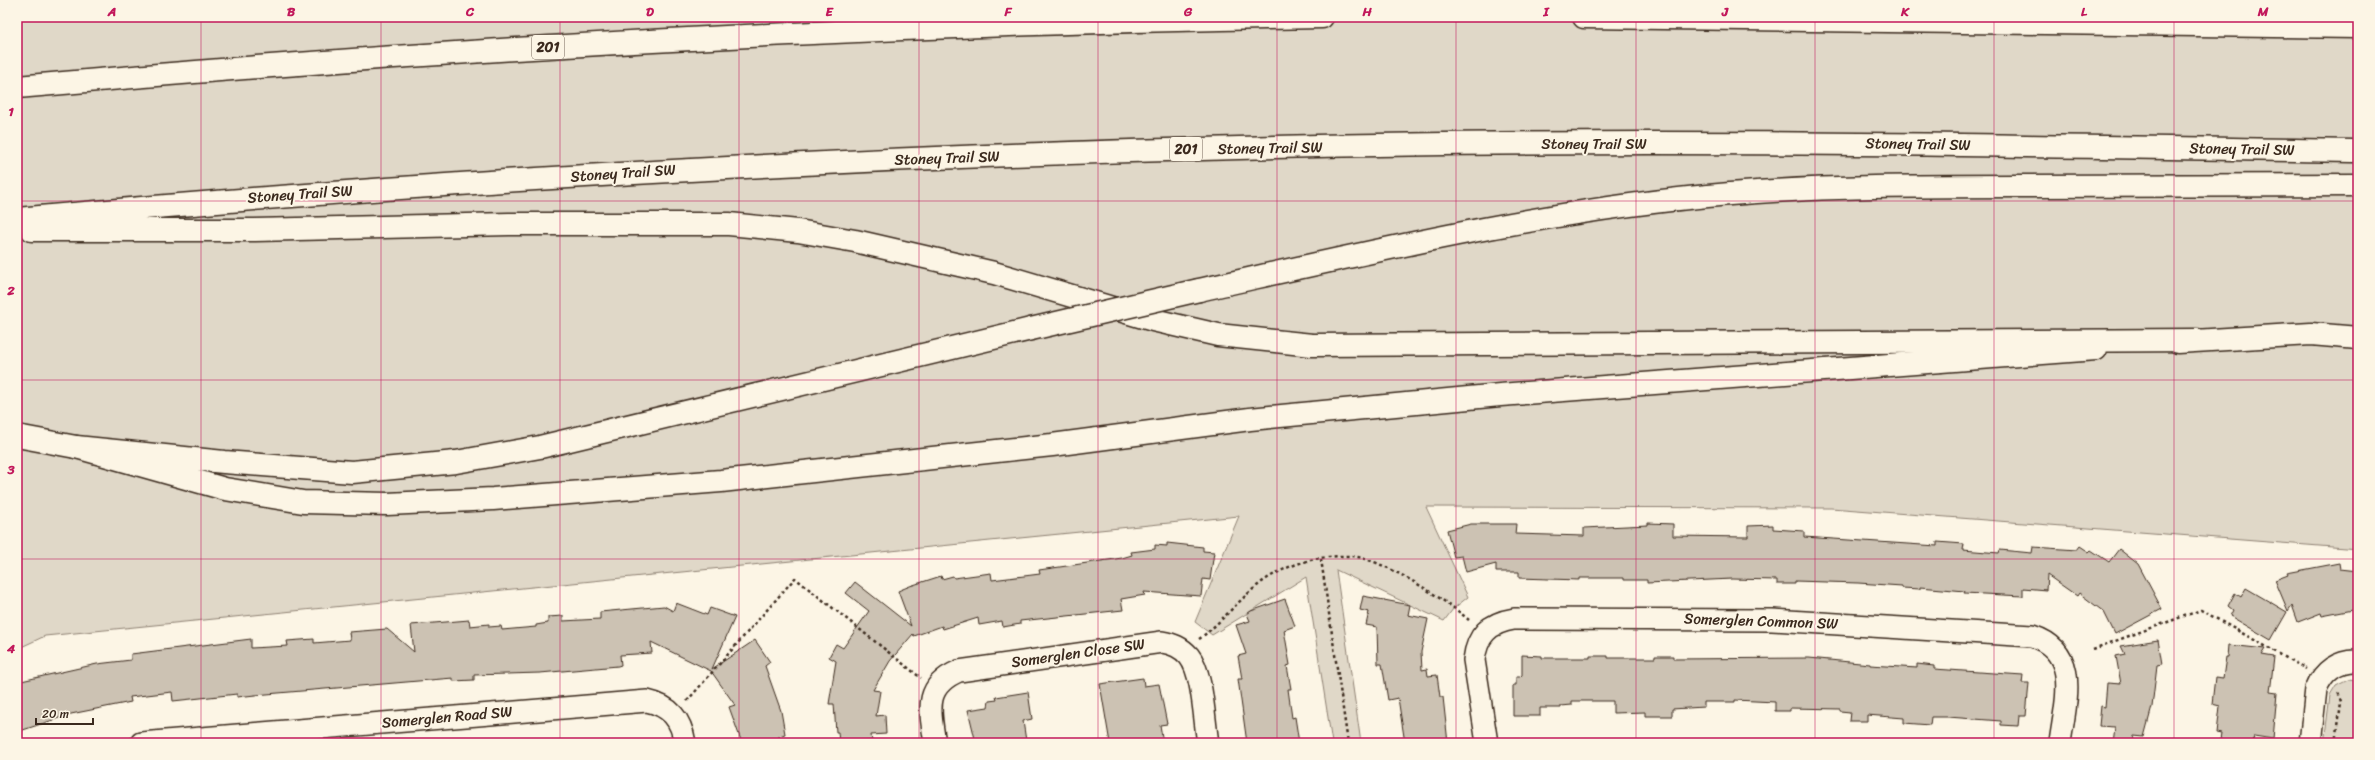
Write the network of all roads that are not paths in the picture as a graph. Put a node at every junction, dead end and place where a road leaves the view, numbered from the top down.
1 (1322, 17) edge
2 (1584, 17) edge
3 (2358, 27) edge
4 (17, 87) edge
5 (2358, 151) edge
6 (2358, 185) edge
7 (17, 219) edge
8 (17, 230) edge
9 (2358, 338) edge
10 (2197, 340) junction
11 (17, 436) edge
12 (76, 447) junction
13 (2358, 661) edge
14 (190, 741) edge
15 (141, 743) edge
16 (685, 743) edge
17 (935, 743) edge
18 (1208, 743) edge
19 (1486, 743) edge
20 (2060, 743) edge
21 (2310, 743) edge

1 - 4 main road, 201
2 - 3 main road
5 - 7 main road, Stoney Trail SW / 201
6 - 12 main road, bridge
8 - 10 main road
9 - 10 main road
10 - 12 main road
11 - 12 main road
13 - 21 street
14 - 15 street, Somerglen Road SW
14 - 16 street, Somerglen Road SW
17 - 18 street, Somerglen Close SW
19 - 20 street, Somerglen Common SW

